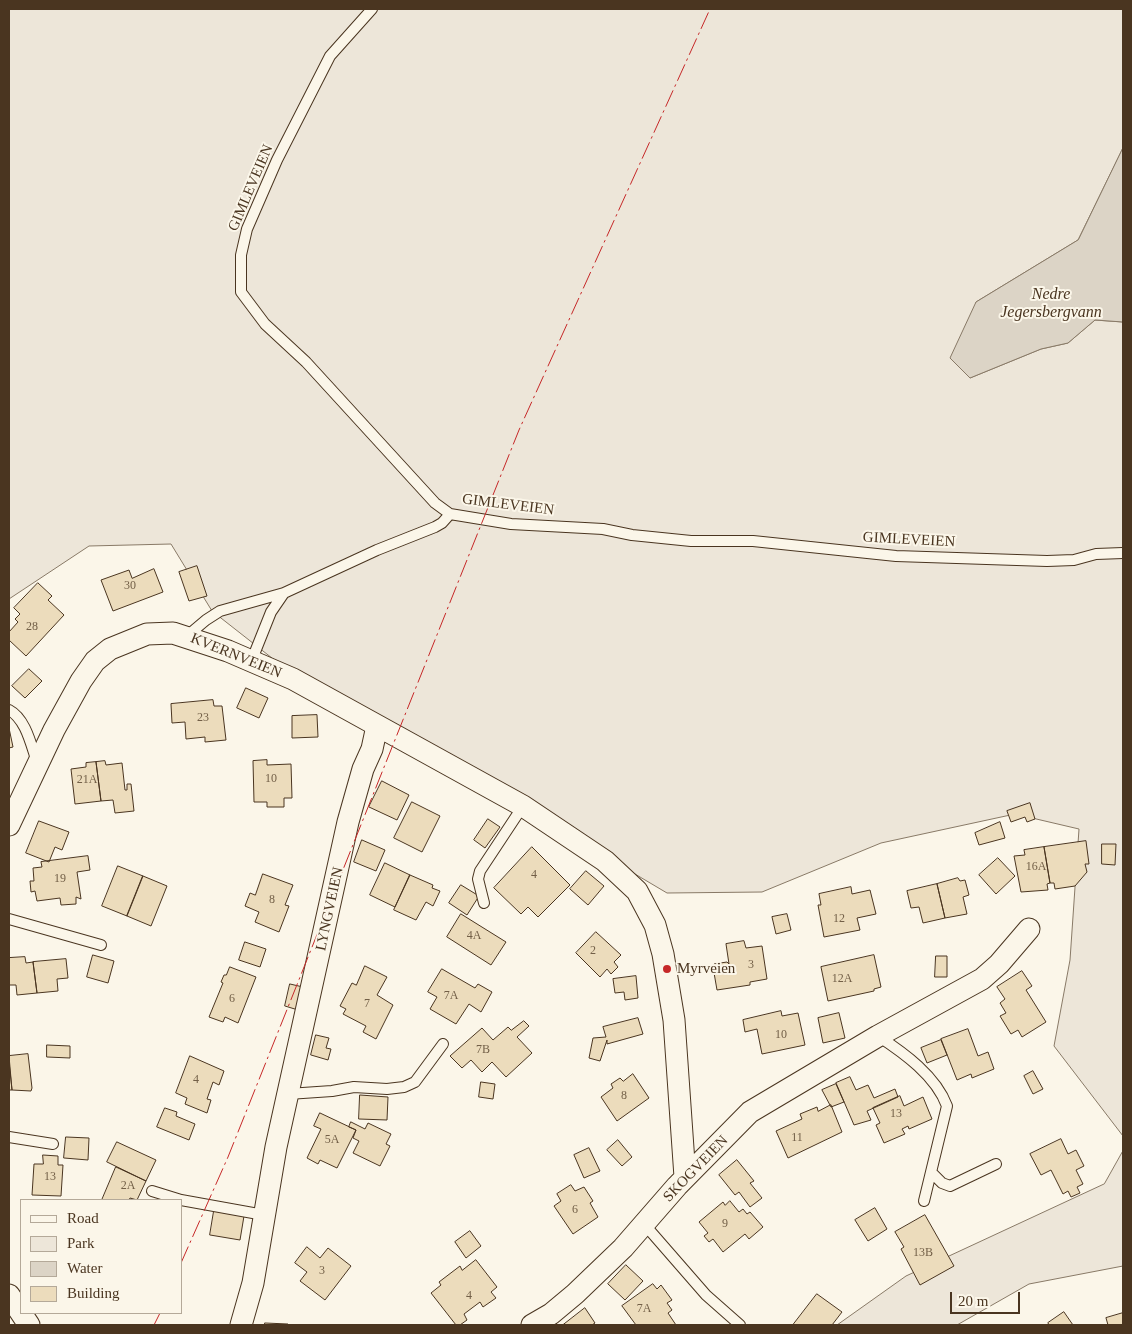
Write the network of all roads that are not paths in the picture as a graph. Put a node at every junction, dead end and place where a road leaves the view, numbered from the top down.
1 (372, 9) edge
2 (450, 514) junction
3 (1123, 552) edge
4 (284, 593) junction
5 (187, 636) junction
6 (252, 662) junction
7 (9, 710) edge
8 (376, 726) junction
9 (38, 763) junction
10 (523, 806) junction
11 (9, 825) edge
12 (484, 904) dead end
13 (9, 919) edge
14 (1029, 929) dead end
15 (101, 944) dead end
16 (878, 1036) junction
17 (443, 1044) dead end
18 (288, 1094) junction
19 (9, 1137) edge
20 (53, 1144) dead end
21 (996, 1164) dead end
22 (931, 1172) junction
23 (686, 1177) junction
24 (152, 1191) dead end
25 (178, 1199) edge
26 (182, 1200) edge
27 (924, 1202) dead end
28 (264, 1215) junction
29 (644, 1225) junction
30 (9, 1295) edge
31 (20, 1312) edge
32 (22, 1314) edge
33 (29, 1325) edge
34 (242, 1325) edge
35 (532, 1325) edge
36 (740, 1325) edge

1 - 2 lane, GIMLEVEIEN
2 - 3 lane, GIMLEVEIEN
2 - 4 lane
4 - 5 lane
4 - 6 lane
5 - 6 street, KVERNVEIEN
5 - 9 street, KVERNVEIEN
6 - 8 street, KVERNVEIEN
7 - 9 lane
8 - 10 street
8 - 18 street, LYNGVEIEN
9 - 11 street, KVERNVEIEN
10 - 12 lane
10 - 23 street
13 - 15 lane
14 - 16 street, SKOGVEIEN
16 - 22 lane
16 - 23 street, SKOGVEIEN
17 - 18 lane
18 - 28 street, LYNGVEIEN
19 - 20 lane
21 - 22 lane
22 - 27 lane
23 - 29 street, SKOGVEIEN
24 - 25 lane
26 - 28 lane
28 - 34 street, LYNGVEIEN
29 - 35 street, SKOGVEIEN
29 - 36 lane
30 - 31 street
32 - 33 street

